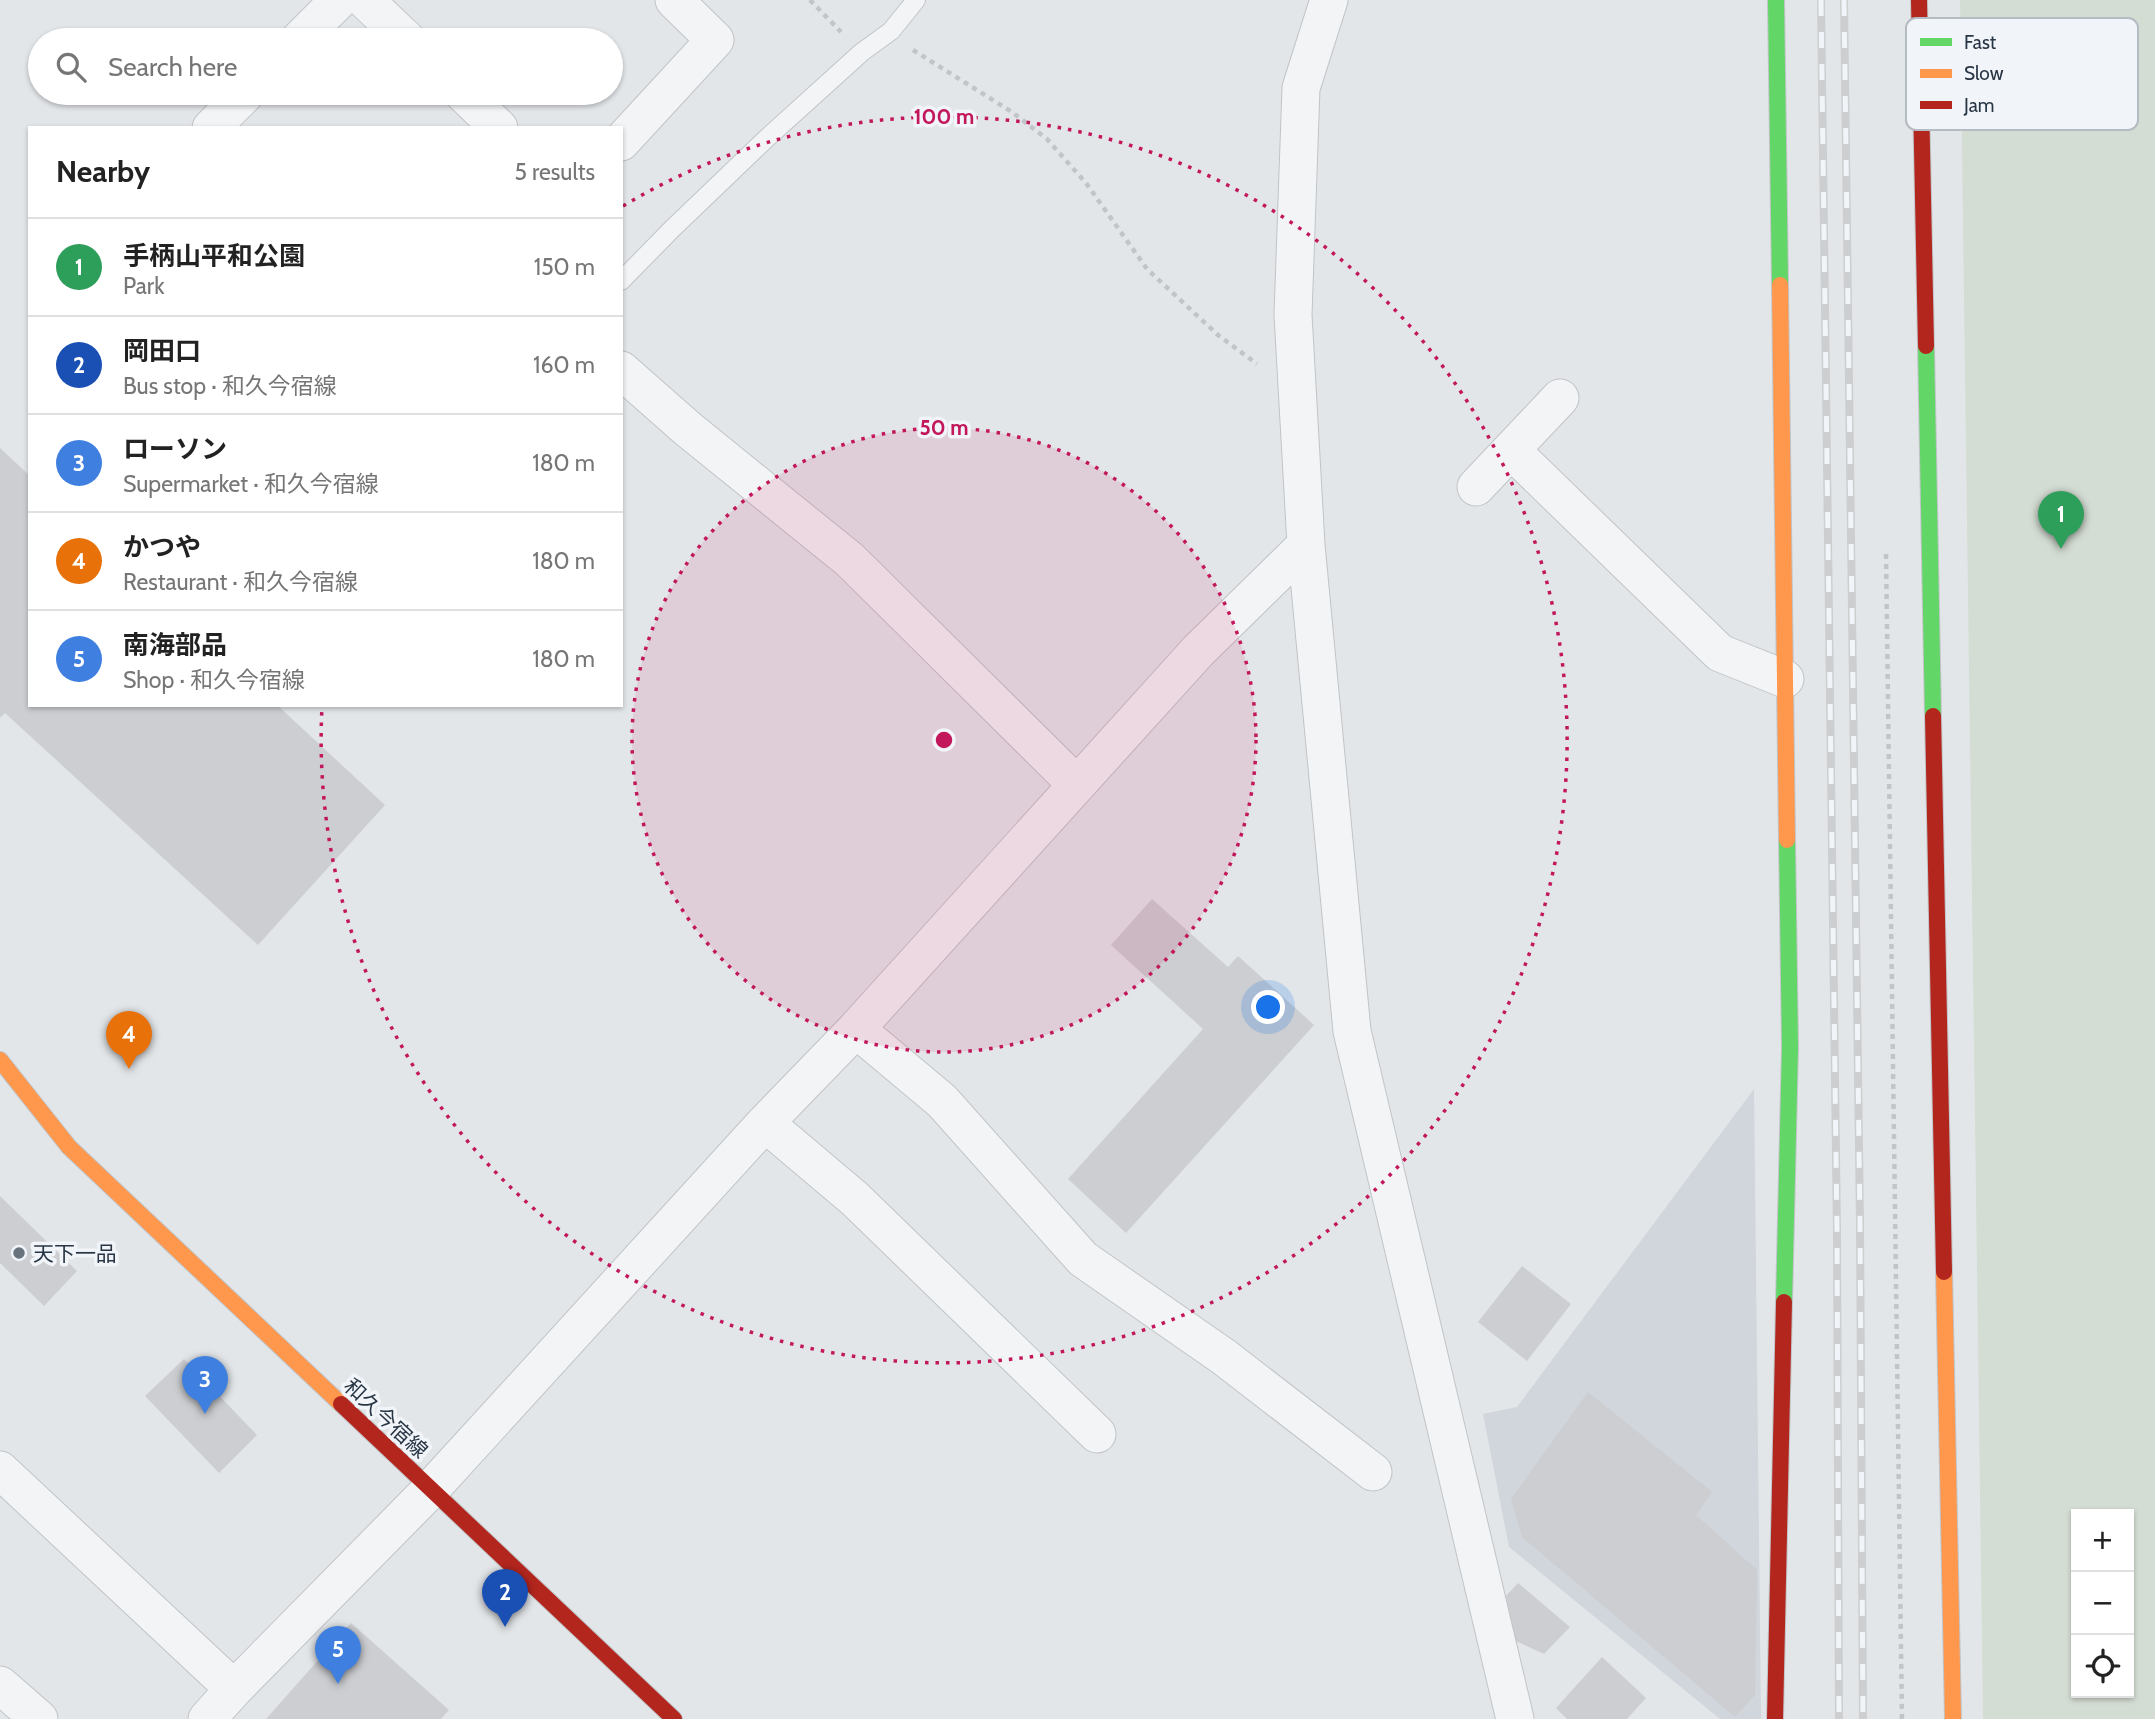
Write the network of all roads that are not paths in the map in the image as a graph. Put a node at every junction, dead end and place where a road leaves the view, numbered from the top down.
1 (339, 0) edge
2 (365, 0) edge
3 (674, 0) edge
4 (916, 0) edge
5 (1329, 0) edge
6 (1776, 0) edge
7 (1919, 0) edge
8 (1919, 18) edge
9 (311, 28) edge
10 (394, 28) edge
11 (234, 105) edge
12 (475, 105) edge
13 (213, 126) edge
14 (497, 126) edge
15 (1922, 130) edge
16 (623, 140) edge
17 (623, 279) edge
18 (623, 372) edge
19 (1559, 398) dead end
20 (1511, 450) junction
21 (1476, 487) dead end
22 (1306, 545) junction
23 (1786, 679) junction
24 (1076, 784) junction
25 (856, 1029) junction
26 (0, 1060) edge
27 (23, 1117) dead end
28 (765, 1123) junction
29 (69, 1147) junction
30 (1097, 1434) dead end
31 (0, 1470) edge
32 (1373, 1472) dead end
33 (431, 1489) junction
34 (0, 1685) edge
35 (234, 1689) junction
36 (39, 1719) edge
37 (208, 1719) edge
38 (674, 1719) edge
39 (1515, 1719) edge
40 (1775, 1719) edge
41 (1953, 1719) edge

1 - 9 street
2 - 10 street
3 - 16 street
4 - 17 lane
5 - 22 street
6 - 23 street
7 - 8 street
11 - 13 street
12 - 14 street
15 - 41 street
18 - 24 street
19 - 20 street
20 - 21 street
20 - 23 street
22 - 24 street
22 - 39 street
23 - 40 street
24 - 25 street
25 - 28 street
25 - 32 street
26 - 29 street, 和久今宿線
27 - 29 street, 和久今宿線
28 - 30 street
28 - 33 street
29 - 33 street, 和久今宿線
31 - 35 street
33 - 35 street
33 - 38 street, 和久今宿線
34 - 36 street
35 - 37 street

